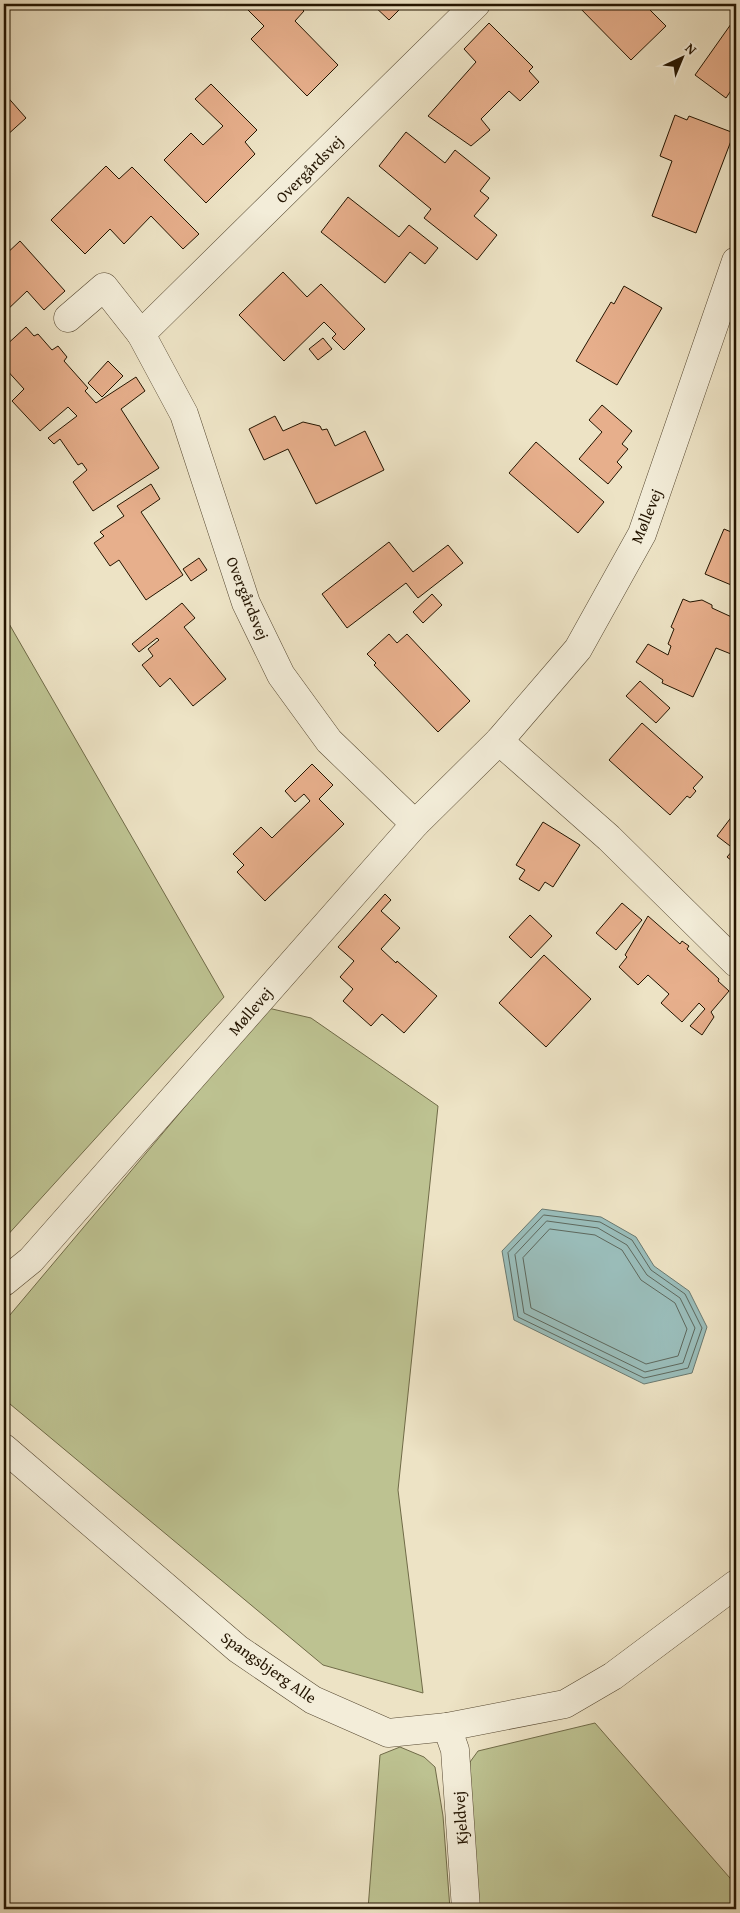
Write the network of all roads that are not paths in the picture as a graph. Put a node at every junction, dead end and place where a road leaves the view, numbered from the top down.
1 (476, 4) edge
2 (736, 262) edge
3 (68, 318) dead end
4 (141, 334) junction
5 (499, 741) junction
6 (415, 824) junction
7 (736, 963) edge
8 (4, 1282) edge
9 (4, 1448) edge
10 (736, 1584) edge
11 (447, 1727) junction
12 (466, 1909) edge

1 - 4 street, Overgårdsvej
2 - 5 street, Møllevej
3 - 4 street, Overgårdsvej
4 - 6 street, Overgårdsvej
5 - 6 street, Møllevej
5 - 7 street
6 - 8 street, Møllevej
9 - 11 street, Spangsbjerg Alle
10 - 11 street, Spangsbjerg Alle
11 - 12 street, Kjeldvej

